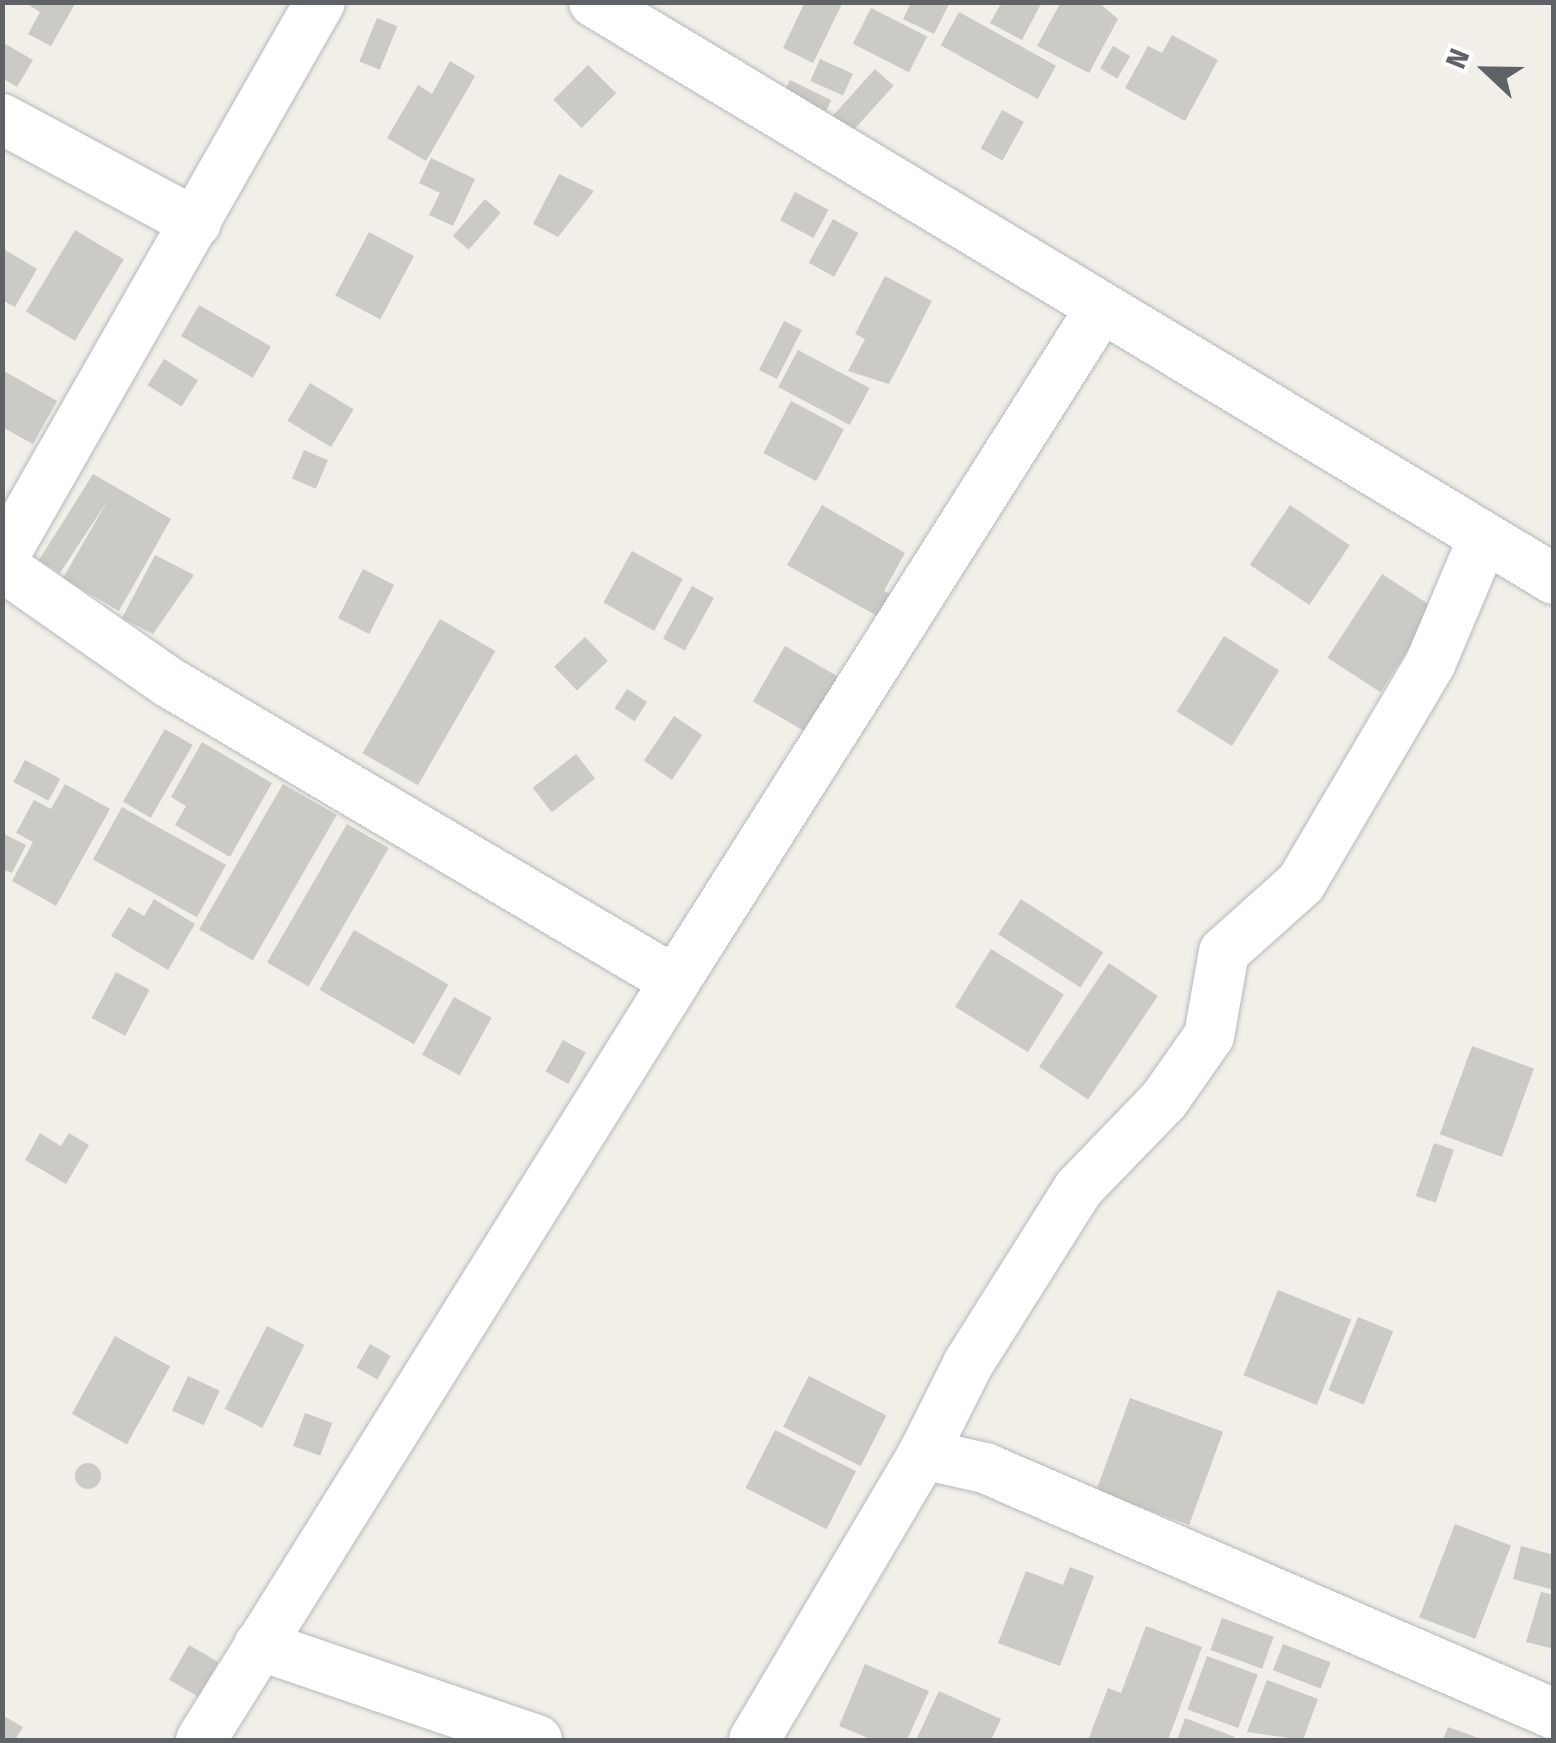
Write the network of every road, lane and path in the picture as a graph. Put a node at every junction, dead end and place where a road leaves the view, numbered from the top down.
1 (320, 2) edge
2 (594, 2) edge
3 (2, 119) edge
4 (196, 223) junction
5 (1100, 308) junction
6 (1482, 542) junction
7 (4, 562) edge
8 (1554, 579) edge
9 (675, 980) junction
10 (923, 1454) junction
11 (260, 1645) junction
12 (1554, 1714) edge
13 (201, 1740) edge
14 (537, 1740) edge
15 (754, 1740) edge

1 - 4 street
2 - 5 street
3 - 4 street
4 - 7 street
5 - 6 street
5 - 9 street
6 - 8 street
6 - 10 street
7 - 9 street
9 - 11 street
10 - 12 street
10 - 15 street
11 - 13 street
11 - 14 street

